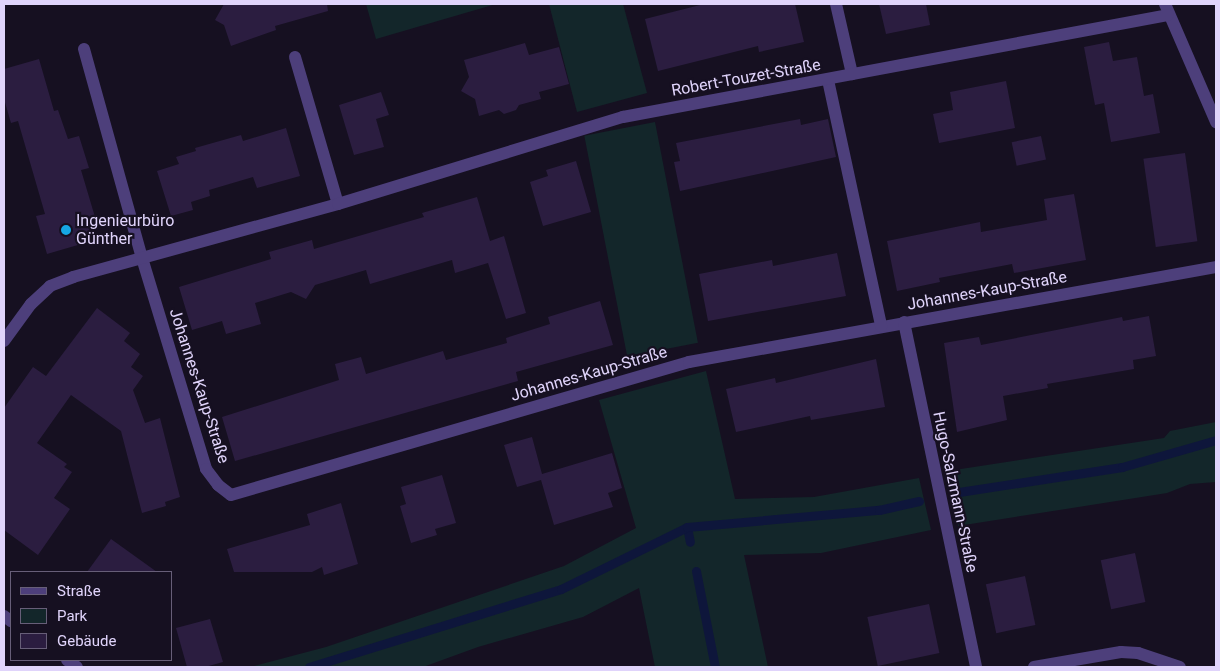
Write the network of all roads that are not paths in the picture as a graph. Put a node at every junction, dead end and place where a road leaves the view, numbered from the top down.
1 (836, 4) edge
2 (1166, 9) edge
3 (84, 49) dead end
4 (295, 57) dead end
5 (852, 74) junction
6 (828, 80) junction
7 (1216, 122) edge
8 (338, 204) junction
9 (142, 258) junction
10 (1216, 267) edge
11 (904, 322) junction
12 (881, 326) junction
13 (4, 342) edge
14 (976, 667) edge
15 (1034, 667) edge
16 (1180, 667) edge

1 - 5 street
2 - 5 street, Robert-Touzet-Straße
2 - 7 street
3 - 9 street
4 - 8 street
5 - 6 street, Robert-Touzet-Straße
6 - 8 street, Robert-Touzet-Straße
6 - 12 street
8 - 9 street, Robert-Touzet-Straße
9 - 12 street, Johannes-Kaup-Straße
9 - 13 street, Robert-Touzet-Straße
10 - 11 street, Johannes-Kaup-Straße
11 - 12 street, Johannes-Kaup-Straße
11 - 14 street, Hugo-Salzmann-Straße
15 - 16 street

